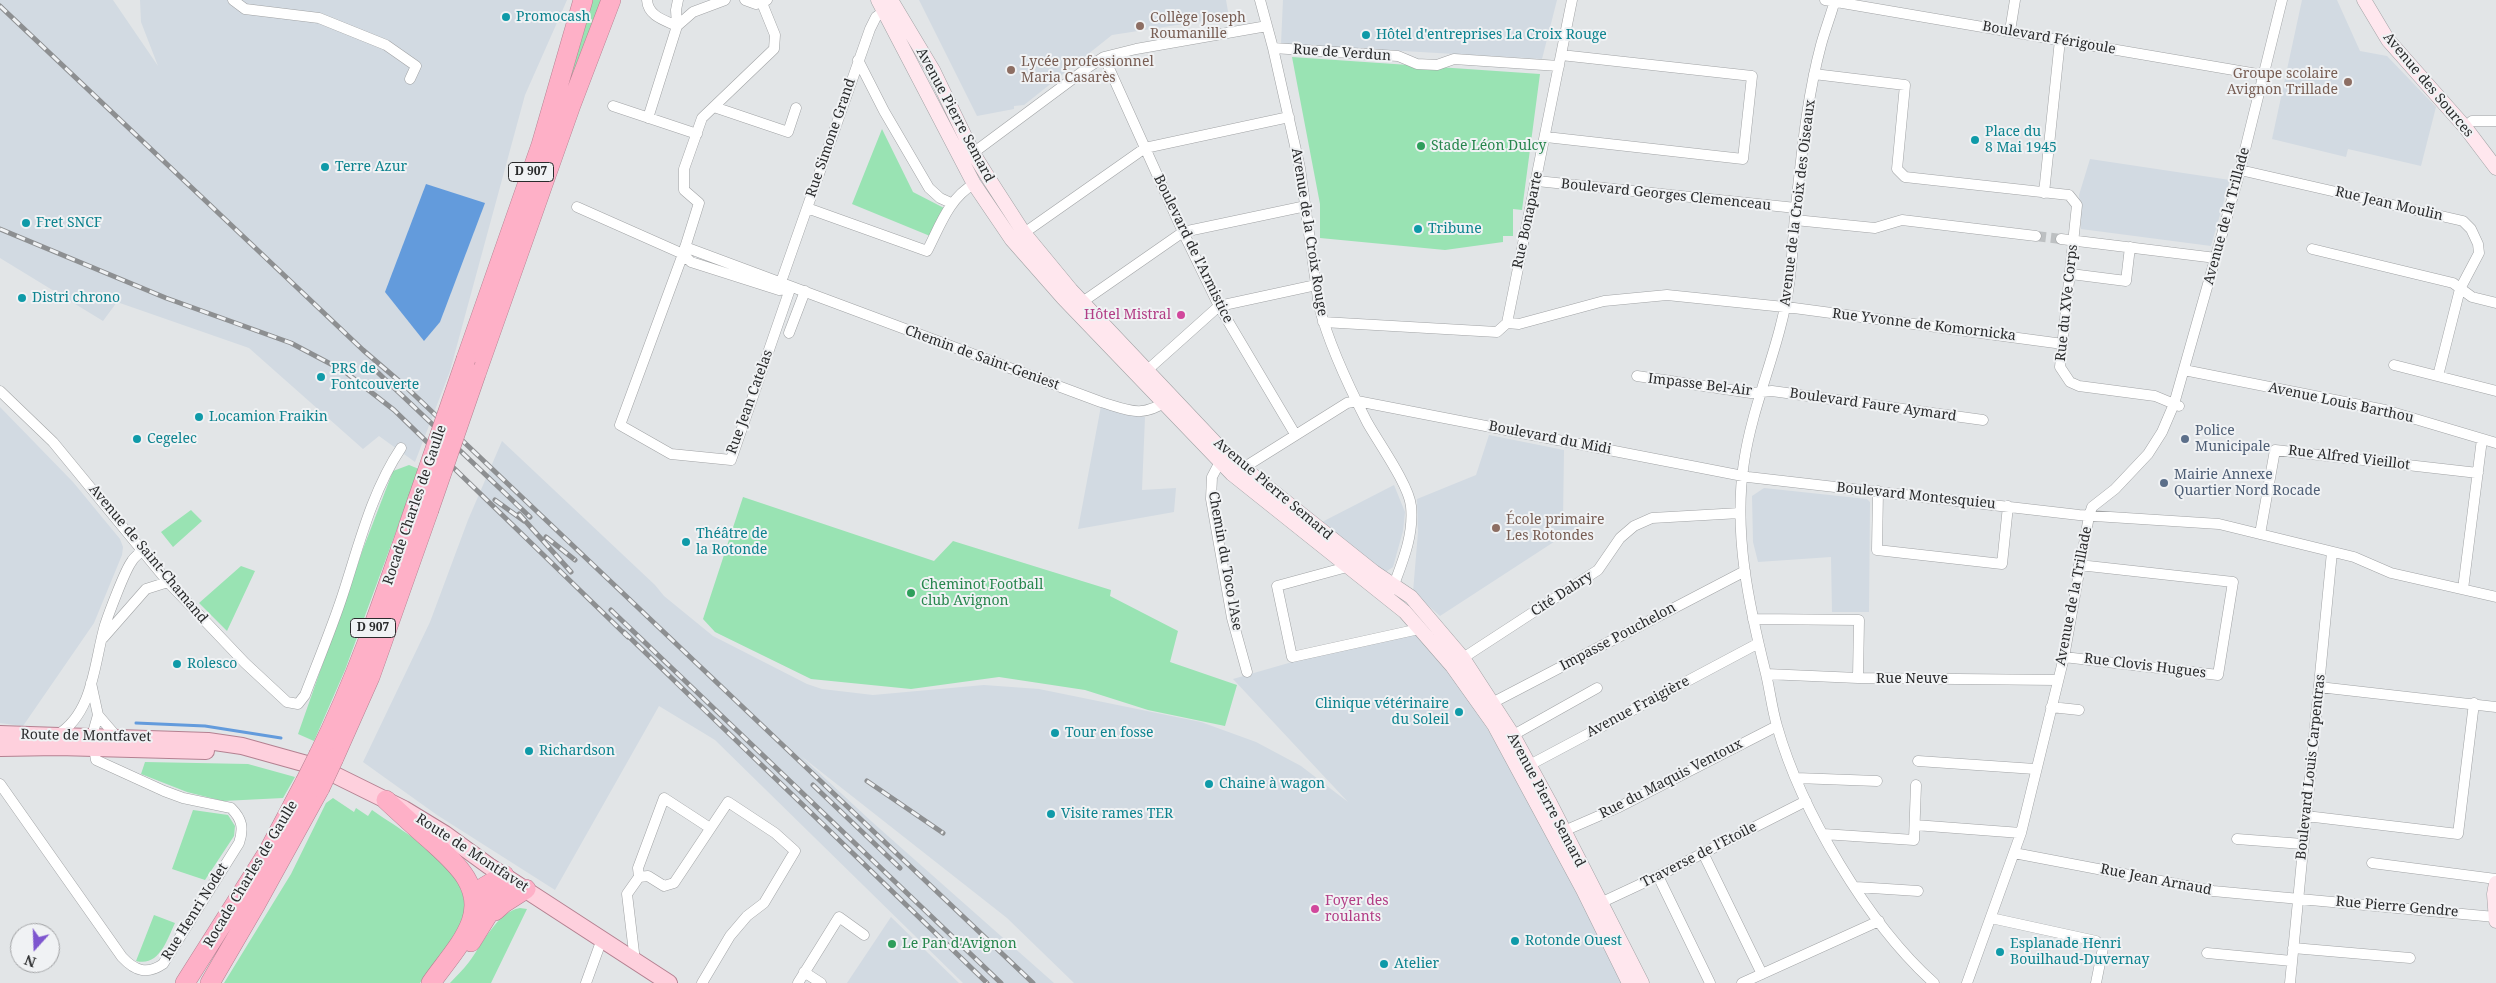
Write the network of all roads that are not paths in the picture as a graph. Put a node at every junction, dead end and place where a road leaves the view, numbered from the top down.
1 (233, 0) edge
2 (582, 0) edge
3 (611, 0) edge
4 (647, 0) edge
5 (678, 0) edge
6 (725, 0) edge
7 (745, 0) edge
8 (1260, 0) edge
9 (1572, 0) edge
10 (1832, 0) edge
11 (2015, 0) edge
12 (2282, 0) edge
13 (2364, 0) edge
14 (765, 2) edge
15 (886, 3) edge
16 (677, 26) junction
17 (1267, 26) junction
18 (2010, 31) junction
19 (2060, 40) junction
20 (1273, 48) junction
21 (1561, 55) junction
22 (1104, 57) junction
23 (858, 60) junction
24 (1559, 66) junction
25 (1814, 74) junction
26 (2262, 76) junction
27 (410, 79) dead end
28 (613, 106) dead end
29 (714, 106) junction
30 (796, 108) dead end
31 (1289, 117) junction
32 (648, 118) junction
33 (2496, 121) edge
34 (2465, 127) junction
35 (697, 134) junction
36 (1546, 137) junction
37 (1145, 148) junction
38 (967, 157) junction
39 (2496, 168) edge
40 (2240, 170) junction
41 (1537, 181) junction
42 (974, 184) junction
43 (2044, 193) junction
44 (951, 203) junction
45 (1306, 206) junction
46 (577, 207) dead end
47 (807, 208) junction
48 (1796, 208) junction
49 (1794, 220) junction
50 (1182, 232) junction
51 (1024, 233) junction
52 (2036, 236) tunnel mouth
53 (2061, 239) tunnel mouth
54 (2074, 241) junction
55 (2130, 247) junction
56 (2312, 249) dead end
57 (684, 250) junction
58 (2216, 258) junction
59 (2072, 274) junction
60 (781, 282) junction
61 (1316, 285) junction
62 (791, 288) junction
63 (2460, 289) junction
64 (805, 291) junction
65 (2496, 303) edge
66 (1078, 305) junction
67 (1219, 306) junction
68 (1786, 307) junction
69 (1323, 322) junction
70 (1507, 323) junction
71 (789, 333) dead end
72 (2063, 344) junction
73 (2394, 365) dead end
74 (471, 366) junction
75 (2184, 370) junction
76 (1143, 374) junction
77 (1637, 376) dead end
78 (2438, 376) junction
79 (0, 391) edge
80 (1763, 392) junction
81 (2496, 392) edge
82 (1167, 401) junction
83 (1357, 402) junction
84 (2177, 405) junction
85 (1983, 420) dead end
86 (1295, 434) junction
87 (2482, 439) junction
88 (2496, 443) edge
89 (401, 448) dead end
90 (1222, 457) junction
91 (1238, 471) junction
92 (2478, 473) junction
93 (1742, 476) junction
94 (1878, 491) junction
95 (2008, 506) junction
96 (1740, 513) junction
97 (2089, 516) junction
98 (2260, 534) junction
99 (142, 550) junction
100 (2332, 552) junction
101 (2079, 565) junction
102 (1347, 567) junction
103 (1745, 571) junction
104 (168, 582) junction
105 (2463, 589) junction
106 (1391, 592) junction
107 (2496, 596) edge
108 (1753, 619) junction
109 (1419, 629) junction
110 (104, 638) junction
111 (1757, 644) junction
112 (2064, 657) junction
113 (1464, 658) junction
114 (1247, 672) dead end
115 (1766, 674) junction
116 (1858, 678) junction
117 (2057, 680) junction
118 (91, 683) junction
119 (2319, 687) junction
120 (1597, 688) dead end
121 (1492, 703) junction
122 (2474, 703) junction
123 (2051, 706) junction
124 (2496, 707) edge
125 (2079, 710) dead end
126 (78, 715) junction
127 (98, 715) junction
128 (1777, 726) junction
129 (0, 734) edge
130 (56, 735) junction
131 (116, 736) junction
132 (1508, 738) junction
133 (92, 742) junction
134 (0, 748) edge
135 (260, 752) junction
136 (1918, 761) dead end
137 (1524, 768) junction
138 (2036, 769) junction
139 (1796, 778) junction
140 (1877, 781) dead end
141 (0, 784) edge
142 (312, 785) junction
143 (1916, 785) dead end
144 (386, 800) junction
145 (1806, 801) junction
146 (2306, 816) junction
147 (1914, 825) junction
148 (710, 828) junction
149 (1564, 831) junction
150 (2021, 833) junction
151 (1823, 834) junction
152 (2237, 839) dead end
153 (2303, 844) junction
154 (2014, 852) junction
155 (1703, 853) junction
156 (2372, 863) dead end
157 (504, 876) junction
158 (1658, 876) junction
159 (639, 877) junction
160 (2496, 879) edge
161 (2496, 883) edge
162 (1856, 887) junction
163 (526, 889) junction
164 (1918, 891) dead end
165 (2299, 898) junction
166 (475, 904) junction
167 (1597, 905) junction
168 (1991, 918) junction
169 (2496, 919) edge
170 (1879, 920) junction
171 (481, 927) junction
172 (864, 935) dead end
173 (602, 939) junction
174 (2293, 948) junction
175 (2207, 953) dead end
176 (2410, 958) dead end
177 (201, 959) junction
178 (635, 961) junction
179 (2292, 961) junction
180 (804, 972) junction
181 (1762, 974) junction
182 (1969, 982) edge
183 (169, 983) edge
184 (185, 983) edge
185 (210, 983) edge
186 (431, 983) edge
187 (442, 983) edge
188 (586, 983) edge
189 (669, 983) edge
190 (702, 983) edge
191 (798, 983) edge
192 (820, 983) edge
193 (1629, 983) edge
194 (1642, 983) edge
195 (1710, 983) edge
196 (1742, 983) edge
197 (1934, 983) edge
198 (2096, 983) edge
199 (2290, 983) edge

1 - 27 street
2 - 74 highway, Rocade Charles de Gaulle / D 907
3 - 74 highway, Rocade Charles de Gaulle / D 907
4 - 16 street
5 - 16 street
6 - 16 street
7 - 14 street
8 - 17 street, Avenue de la Croix Rouge
9 - 21 street, Rue Bonaparte
10 - 18 street, Boulevard Férigoule
10 - 25 street, Avenue de la Croix des Oiseaux
11 - 18 street
12 - 26 street, Avenue de la Trillade
13 - 34 main road, Avenue des Sources
14 - 29 street
15 - 23 street, Rue Simone Grand
15 - 38 main road, Avenue Pierre Semard
16 - 32 street
17 - 20 street, Avenue de la Croix Rouge
17 - 22 street
18 - 19 street, Boulevard Férigoule
19 - 26 street, Boulevard Férigoule
19 - 43 street
20 - 24 street, Rue de Verdun
20 - 31 street, Avenue de la Croix Rouge
21 - 24 street, Rue Bonaparte
21 - 36 street
22 - 37 street, Boulevard de l'Armistice
22 - 38 street
23 - 44 street
23 - 47 street, Rue Simone Grand
24 - 36 street, Rue Bonaparte
25 - 43 street
25 - 48 street, Avenue de la Croix des Oiseaux
26 - 40 street, Avenue de la Trillade
28 - 32 street
29 - 30 street
29 - 35 street
31 - 37 street
31 - 45 street, Avenue de la Croix Rouge
32 - 35 street
33 - 34 street
34 - 39 main road, Avenue des Sources
35 - 57 street
36 - 41 street, Rue Bonaparte
37 - 50 street, Boulevard de l'Armistice
37 - 51 street
38 - 42 main road, Avenue Pierre Semard
38 - 51 main road, Avenue Pierre Semard
40 - 58 street, Avenue de la Trillade
40 - 63 street, Rue Jean Moulin
41 - 48 street, Boulevard Georges Clemenceau
41 - 70 street, Rue Bonaparte
42 - 44 street
42 - 66 main road, Avenue Pierre Semard
43 - 54 street, Rue du XVe Corps
44 - 47 street
45 - 50 street
45 - 61 street, Avenue de la Croix Rouge
46 - 57 street, Chemin de Saint-Geniest
47 - 60 street, Rue Simone Grand
48 - 49 street, Avenue de la Croix des Oiseaux
49 - 52 street
49 - 68 street, Avenue de la Croix des Oiseaux
50 - 66 street
50 - 67 street, Boulevard de l'Armistice
51 - 66 main road, Avenue Pierre Semard
53 - 54 street
54 - 55 street
54 - 59 street, Rue du XVe Corps
55 - 58 street
55 - 59 street
56 - 63 street
57 - 60 street, Chemin de Saint-Geniest
57 - 62 street, Chemin de Saint-Geniest
57 - 62 street, Rue Jean Catelas
58 - 75 street, Avenue de la Trillade
59 - 72 street, Rue du XVe Corps
60 - 62 street, Chemin de Saint-Geniest
61 - 67 street
61 - 69 street, Avenue de la Croix Rouge
62 - 64 street, Chemin de Saint-Geniest
63 - 65 street
63 - 78 street
64 - 71 street
64 - 82 street, Chemin de Saint-Geniest
66 - 76 main road, Avenue Pierre Semard
67 - 76 street
67 - 86 street, Boulevard de l'Armistice
68 - 70 street, Rue Yvonne de Komornicka
68 - 72 street, Rue Yvonne de Komornicka
68 - 80 street, Avenue de la Croix des Oiseaux
69 - 70 street, Rue Yvonne de Komornicka
69 - 83 street, Avenue de la Croix Rouge
72 - 84 street, Rue du XVe Corps
73 - 78 street
74 - 142 highway, Rocade Charles de Gaulle / D 907, bridge
75 - 84 street, Avenue de la Trillade
75 - 87 street, Avenue Louis Barthou
76 - 82 main road, Avenue Pierre Semard
77 - 80 street, Impasse Bel-Air
78 - 81 street
79 - 99 street, Avenue de Saint-Chamand
80 - 85 street, Boulevard Faure Aymard
80 - 93 street, Avenue de la Croix des Oiseaux
82 - 90 main road, Avenue Pierre Semard
83 - 86 street
83 - 93 street, Boulevard du Midi
83 - 106 street, Avenue de la Croix Rouge
84 - 97 street, Avenue de la Trillade
86 - 91 street
87 - 88 street, Avenue Louis Barthou
87 - 92 street
89 - 104 street, Avenue de Saint-Chamand
90 - 91 main road, Avenue Pierre Semard
90 - 114 street, Chemin du Toco l'Ase
91 - 102 main road, Avenue Pierre Semard
91 - 106 main road, Avenue Pierre Semard
92 - 98 street, Rue Alfred Vieillot
92 - 105 street
93 - 94 street, Boulevard Montesquieu
93 - 96 street, Avenue de la Croix des Oiseaux
94 - 95 street, Boulevard Montesquieu
94 - 95 street
95 - 97 street, Boulevard Montesquieu
96 - 103 street, Avenue de la Croix des Oiseaux
96 - 113 street, Cité Dabry
97 - 98 street, Boulevard Montesquieu
97 - 101 street, Avenue de la Trillade
98 - 100 street, Boulevard Montesquieu
99 - 104 street, Avenue de Saint-Chamand
99 - 110 street
100 - 105 street, Boulevard Montesquieu
100 - 119 street, Boulevard Louis Carpentras
101 - 112 street, Avenue de la Trillade
101 - 112 street, Rue Clovis Hugues
102 - 106 main road, Avenue Pierre Semard
102 - 109 street
103 - 108 street, Avenue de la Croix des Oiseaux
103 - 121 street, Impasse Pouchelon
104 - 110 street
105 - 107 street, Boulevard Montesquieu
106 - 109 main road, Avenue Pierre Semard
106 - 113 main road, Avenue Pierre Semard
108 - 111 street, Avenue de la Croix des Oiseaux
108 - 116 street
109 - 132 main road, Avenue Pierre Semard
110 - 118 street
111 - 115 street, Avenue de la Croix des Oiseaux
111 - 137 street, Avenue Fraigière
112 - 117 street, Avenue de la Trillade
113 - 121 main road, Avenue Pierre Semard
115 - 116 street, Rue Neuve
115 - 128 street, Avenue de la Croix des Oiseaux
116 - 117 street, Rue Neuve
117 - 123 street, Avenue de la Trillade
118 - 126 street
118 - 127 street
119 - 122 street
119 - 146 street, Boulevard Louis Carpentras
120 - 132 street
121 - 132 main road, Avenue Pierre Semard
122 - 124 street
122 - 146 street
123 - 125 street
123 - 138 street, Avenue de la Trillade
126 - 130 street
126 - 133 street, Rue Henri Nodet
127 - 131 street
127 - 133 street
128 - 139 street, Avenue de la Croix des Oiseaux
128 - 149 street, Rue du Maquis Ventoux
129 - 130 main road, Route de Montfavet
130 - 133 main road, Route de Montfavet
131 - 133 main road, Route de Montfavet
131 - 135 main road, Route de Montfavet
132 - 137 main road, Avenue Pierre Semard
133 - 134 main road, Route de Montfavet
133 - 135 main road, Route de Montfavet
133 - 141 street, Rue Henri Nodet
135 - 144 main road, Route de Montfavet
136 - 138 street
137 - 149 main road, Avenue Pierre Semard
137 - 167 main road, Avenue Pierre Semard
138 - 150 street, Avenue de la Trillade
139 - 140 street
139 - 145 street, Avenue de la Croix des Oiseaux
142 - 177 highway, Rocade Charles de Gaulle / D 907
142 - 185 highway, Rocade Charles de Gaulle / D 907
143 - 147 street
144 - 157 main road, Route de Montfavet
144 - 166 highway
145 - 151 street, Avenue de la Croix des Oiseaux
145 - 155 street, Traverse de l'Etoile
146 - 153 street, Boulevard Louis Carpentras
147 - 150 street
147 - 151 street
148 - 159 street
148 - 159 street
148 - 190 street
149 - 167 main road, Avenue Pierre Semard
150 - 154 street, Avenue de la Trillade
151 - 162 street, Avenue de la Croix des Oiseaux
152 - 153 street
153 - 165 street, Boulevard Louis Carpentras
154 - 165 street, Rue Jean Arnaud
154 - 168 street, Avenue de la Trillade
155 - 158 street, Traverse de l'Etoile
155 - 181 street
156 - 160 street
157 - 163 main road, Route de Montfavet
157 - 166 highway
157 - 171 highway
158 - 167 street, Traverse de l'Etoile
158 - 195 street
159 - 178 street
161 - 169 main road
162 - 164 street
162 - 170 street, Avenue de la Croix des Oiseaux
163 - 171 highway
163 - 173 main road, Route de Montfavet
165 - 169 street, Rue Pierre Gendre
165 - 174 street, Boulevard Louis Carpentras
166 - 186 highway
167 - 193 main road, Avenue Pierre Semard
167 - 194 main road, Avenue Pierre Semard
168 - 182 street, Avenue de la Trillade
168 - 198 street
170 - 181 street
170 - 197 street, Avenue de la Croix des Oiseaux
171 - 187 highway
172 - 180 street
173 - 178 main road, Route de Montfavet
173 - 188 street
174 - 176 street
174 - 179 street, Boulevard Louis Carpentras
175 - 179 street
177 - 183 highway
177 - 184 highway, Rocade Charles de Gaulle / D 907
178 - 189 main road, Route de Montfavet
179 - 199 street, Boulevard Louis Carpentras
180 - 191 street
180 - 192 street
181 - 196 street

